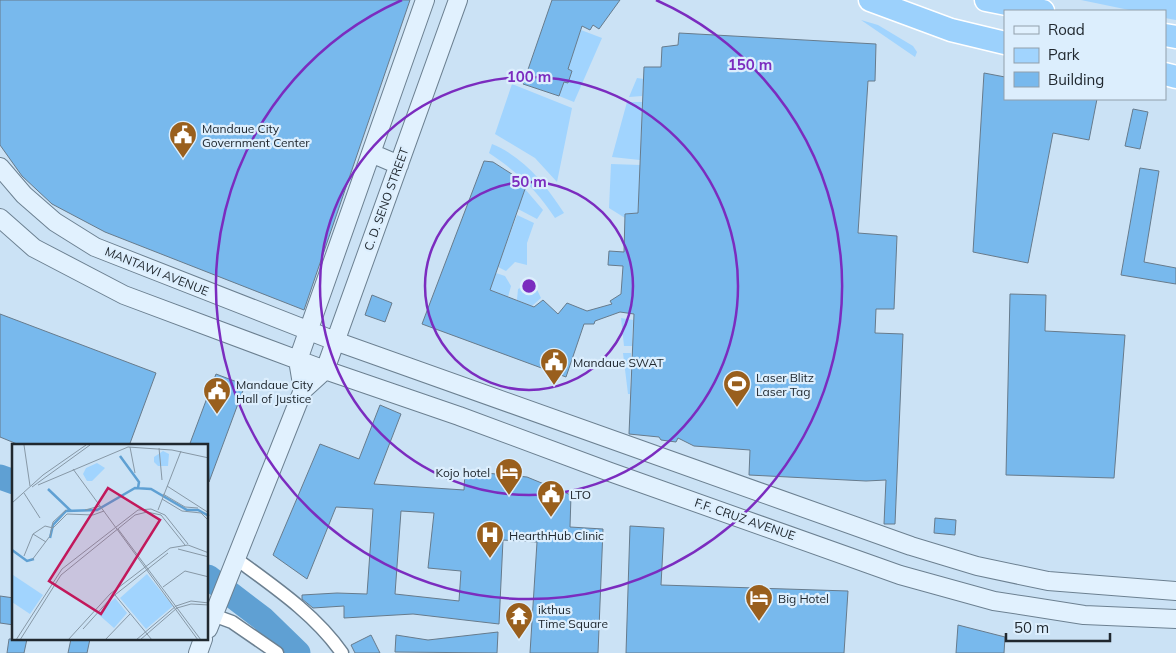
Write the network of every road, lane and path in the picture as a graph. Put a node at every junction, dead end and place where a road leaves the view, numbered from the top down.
1 (425, 0) edge
2 (458, 0) edge
3 (870, 0) edge
4 (986, 0) edge
5 (1038, 10) edge
6 (1004, 43) edge
7 (370, 153) junction
8 (399, 165) junction
9 (0, 166) edge
10 (0, 218) edge
11 (308, 330) junction
12 (335, 341) junction
13 (298, 360) junction
14 (325, 370) junction
15 (303, 390) junction
16 (233, 564) junction
17 (1176, 591) edge
18 (213, 615) edge
19 (1176, 619) edge
20 (203, 640) edge
21 (198, 653) edge
22 (277, 653) edge
23 (342, 653) edge

1 - 7 street
2 - 8 street, C. D. SENO STREET
3 - 6 highway
4 - 5 highway
7 - 8 street
7 - 11 street
8 - 12 street, C. D. SENO STREET
9 - 11 street, MANTAWI AVENUE
10 - 13 street
11 - 12 street, MANTAWI AVENUE
11 - 13 street
12 - 14 street, C. D. SENO STREET
12 - 17 street
13 - 14 street
13 - 15 street
14 - 15 street, C. D. SENO STREET
14 - 19 street, F.F. CRUZ AVENUE
15 - 16 street, C. D. SENO STREET
16 - 18 street, C. D. SENO STREET
16 - 23 street
18 - 22 street
20 - 21 street

